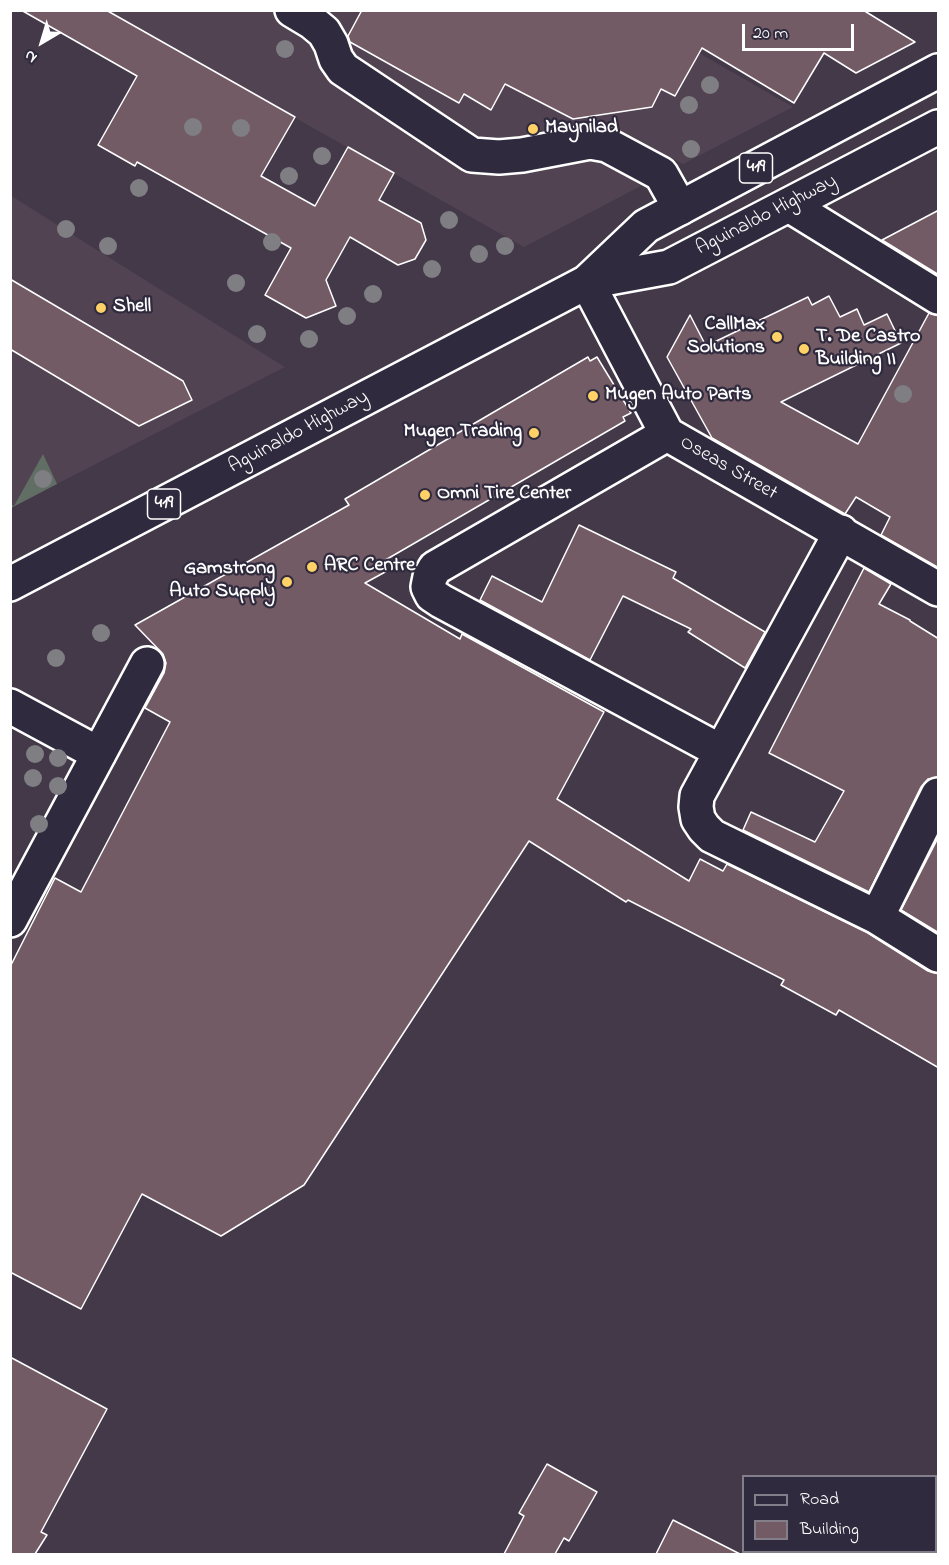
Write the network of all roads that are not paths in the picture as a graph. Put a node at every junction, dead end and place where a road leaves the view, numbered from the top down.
1 (292, 10) edge
2 (939, 71) edge
3 (939, 127) edge
4 (789, 205) junction
5 (680, 208) junction
6 (587, 282) junction
7 (939, 297) edge
8 (667, 434) junction
9 (841, 532) junction
10 (10, 584) edge
11 (939, 589) edge
12 (147, 664) dead end
13 (10, 706) edge
14 (720, 751) junction
15 (99, 754) junction
16 (939, 795) edge
17 (877, 917) junction
18 (10, 920) edge
19 (939, 956) edge

1 - 5 main road
2 - 5 main road, Aguinaldo Highway / 419
3 - 4 main road, Aguinaldo Highway / 419
4 - 6 main road, Aguinaldo Highway / 419
4 - 7 main road
5 - 6 main road, Aguinaldo Highway / 419
6 - 8 main road, Oseas Street
6 - 10 main road, Aguinaldo Highway / 419
8 - 9 main road, Oseas Street
8 - 14 main road
9 - 11 main road, Oseas Street
9 - 14 main road
12 - 15 main road
13 - 15 main road
14 - 17 main road
15 - 18 main road
16 - 17 main road
17 - 19 main road

